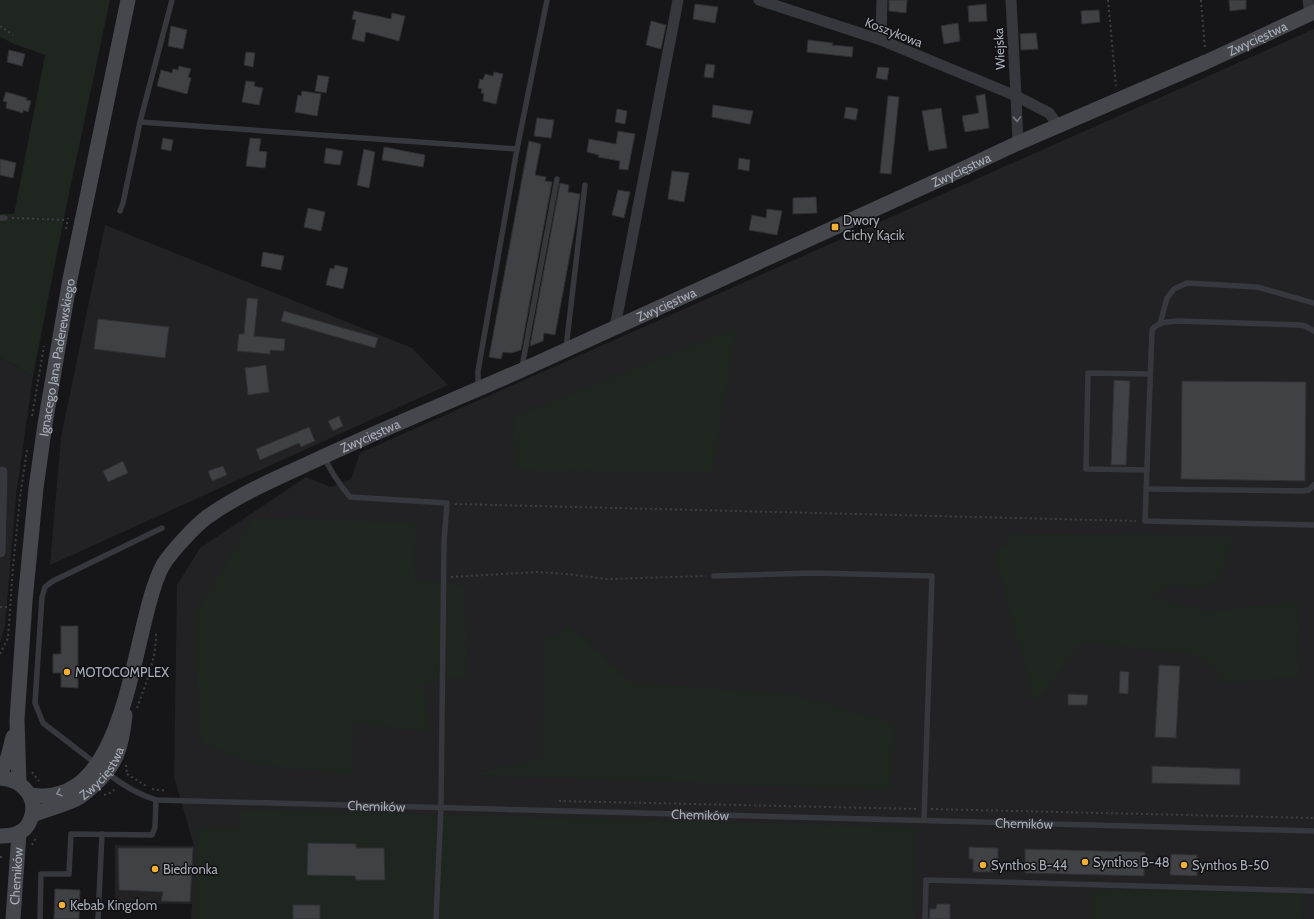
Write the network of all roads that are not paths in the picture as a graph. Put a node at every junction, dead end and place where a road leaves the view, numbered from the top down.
1 (128, 0) edge
2 (172, 0) edge
3 (547, 0) edge
4 (678, 0) edge
5 (759, 0) edge
6 (882, 0) edge
7 (1010, 0) edge
8 (782, 4) edge
9 (1311, 9) edge
10 (881, 40) junction
11 (1016, 96) junction
12 (140, 122) junction
13 (1058, 125) junction
14 (1018, 143) junction
15 (517, 149) junction
16 (557, 179) dead end
17 (585, 186) dead end
18 (120, 211) dead end
19 (1314, 303) edge
20 (1160, 324) junction
21 (615, 327) junction
22 (1314, 331) edge
23 (566, 349) junction
24 (521, 370) junction
25 (1150, 374) junction
26 (478, 388) junction
27 (324, 456) junction
28 (1147, 470) junction
29 (2, 472) dead end
30 (1314, 485) edge
31 (1146, 488) junction
32 (1314, 525) edge
33 (162, 528) dead end
34 (0, 552) edge
35 (714, 576) road end
36 (17, 720) junction
37 (102, 769) junction
38 (0, 776) edge
39 (19, 783) junction
40 (30, 795) junction
41 (156, 800) junction
42 (441, 807) junction
43 (32, 815) junction
44 (924, 820) junction
45 (1314, 831) edge
46 (19, 833) junction
47 (102, 834) junction
48 (0, 836) edge
49 (1314, 891) edge
50 (13, 919) edge
51 (40, 919) edge
52 (98, 919) edge
53 (436, 919) edge
54 (925, 919) edge

1 - 36 street, Ignacego Jana Paderewskiego
2 - 12 lane
3 - 15 lane
4 - 21 street
5 - 8 street, Koszykowa
6 - 10 street
7 - 11 street, Wiejska
8 - 10 street, Koszykowa
9 - 13 street, Zwycięstwa
10 - 11 street, Koszykowa
11 - 13 street, Koszykowa
11 -> 14 street
12 - 15 lane
12 - 18 lane
13 - 14 street, Zwycięstwa
14 - 21 street, Zwycięstwa
15 - 26 lane
16 - 24 lane
17 - 23 lane
19 - 20 lane
20 - 22 lane
20 - 25 lane
21 - 23 street, Zwycięstwa
23 - 24 street, Zwycięstwa
24 - 26 street, Zwycięstwa
25 - 28 lane
25 - 28 lane
26 - 27 street, Zwycięstwa
27 - 37 street, Zwycięstwa
27 - 42 lane
28 - 31 lane
29 - 34 street
30 - 31 lane
31 - 32 lane
33 - 37 lane, Chemików
35 - 44 lane
36 - 38 street, Ignacego Jana Paderewskiego
36 - 39 street, Ignacego Jana Paderewskiego
37 -> 40 street, Zwycięstwa
37 - 41 lane, Chemików
37 - 43 street, Zwycięstwa
38 - 39 street
39 - 40 street
40 - 43 street
41 - 42 lane, Chemików
41 - 47 lane
42 - 44 lane, Chemików
42 - 53 lane
43 - 46 street
44 - 45 lane, Chemików
46 - 48 street
46 - 50 street, Chemików
47 - 51 lane
47 - 52 lane
49 - 54 lane

